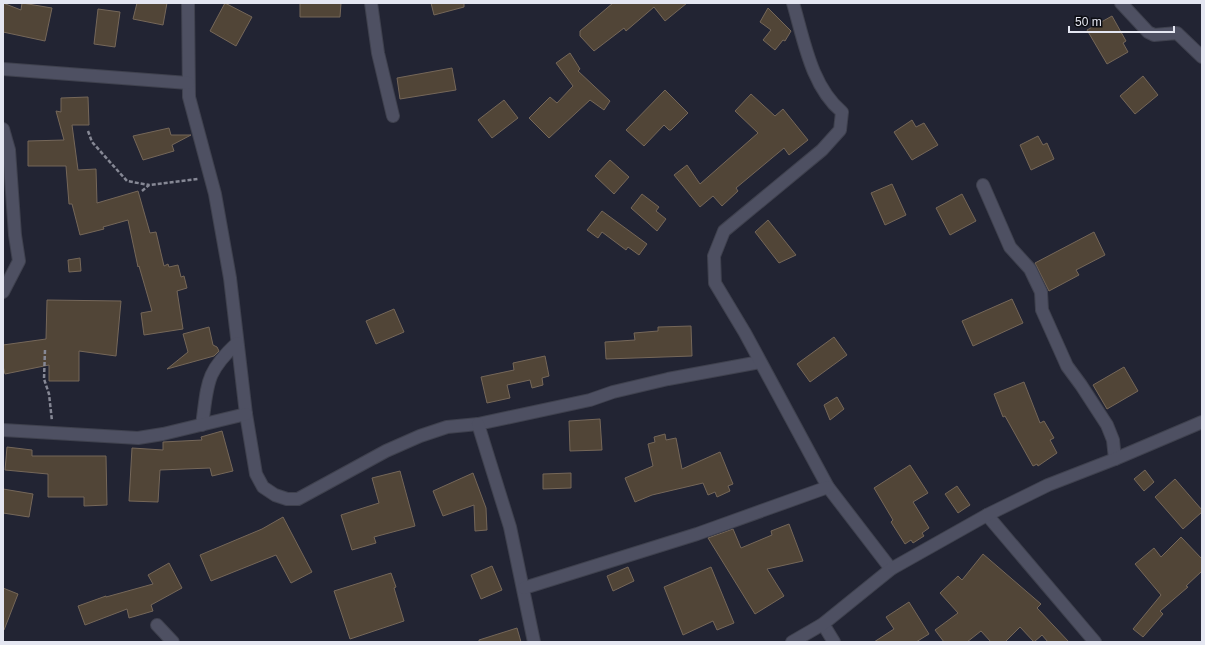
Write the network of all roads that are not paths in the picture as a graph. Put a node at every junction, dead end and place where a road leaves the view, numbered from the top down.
1 (188, 3) edge
2 (371, 3) edge
3 (793, 3) edge
4 (1121, 3) edge
5 (1202, 57) edge
6 (3, 69) edge
7 (188, 83) junction
8 (393, 116) dead end
9 (3, 129) edge
10 (983, 185) dead end
11 (3, 292) edge
12 (237, 343) junction
13 (760, 362) junction
14 (246, 414) junction
15 (1202, 422) edge
16 (478, 424) junction
17 (202, 425) junction
18 (3, 430) edge
19 (1115, 459) junction
20 (828, 487) junction
21 (987, 515) junction
22 (891, 569) junction
23 (524, 588) junction
24 (823, 624) junction
25 (157, 625) dead end
26 (173, 642) edge
27 (534, 642) edge
28 (792, 642) edge
29 (834, 642) edge
30 (1095, 642) edge

1 - 7 street
2 - 8 street
3 - 13 street
4 - 5 street
6 - 7 street
7 - 12 street
9 - 11 street
10 - 19 street
12 - 14 street
12 - 17 street
13 - 16 street
13 - 20 street
14 - 16 street
14 - 17 street
15 - 19 street
16 - 23 street
17 - 18 street
19 - 21 street
20 - 22 street
20 - 23 street
21 - 22 street
21 - 30 street
22 - 24 street
23 - 27 street
24 - 28 street
24 - 29 street
25 - 26 street

